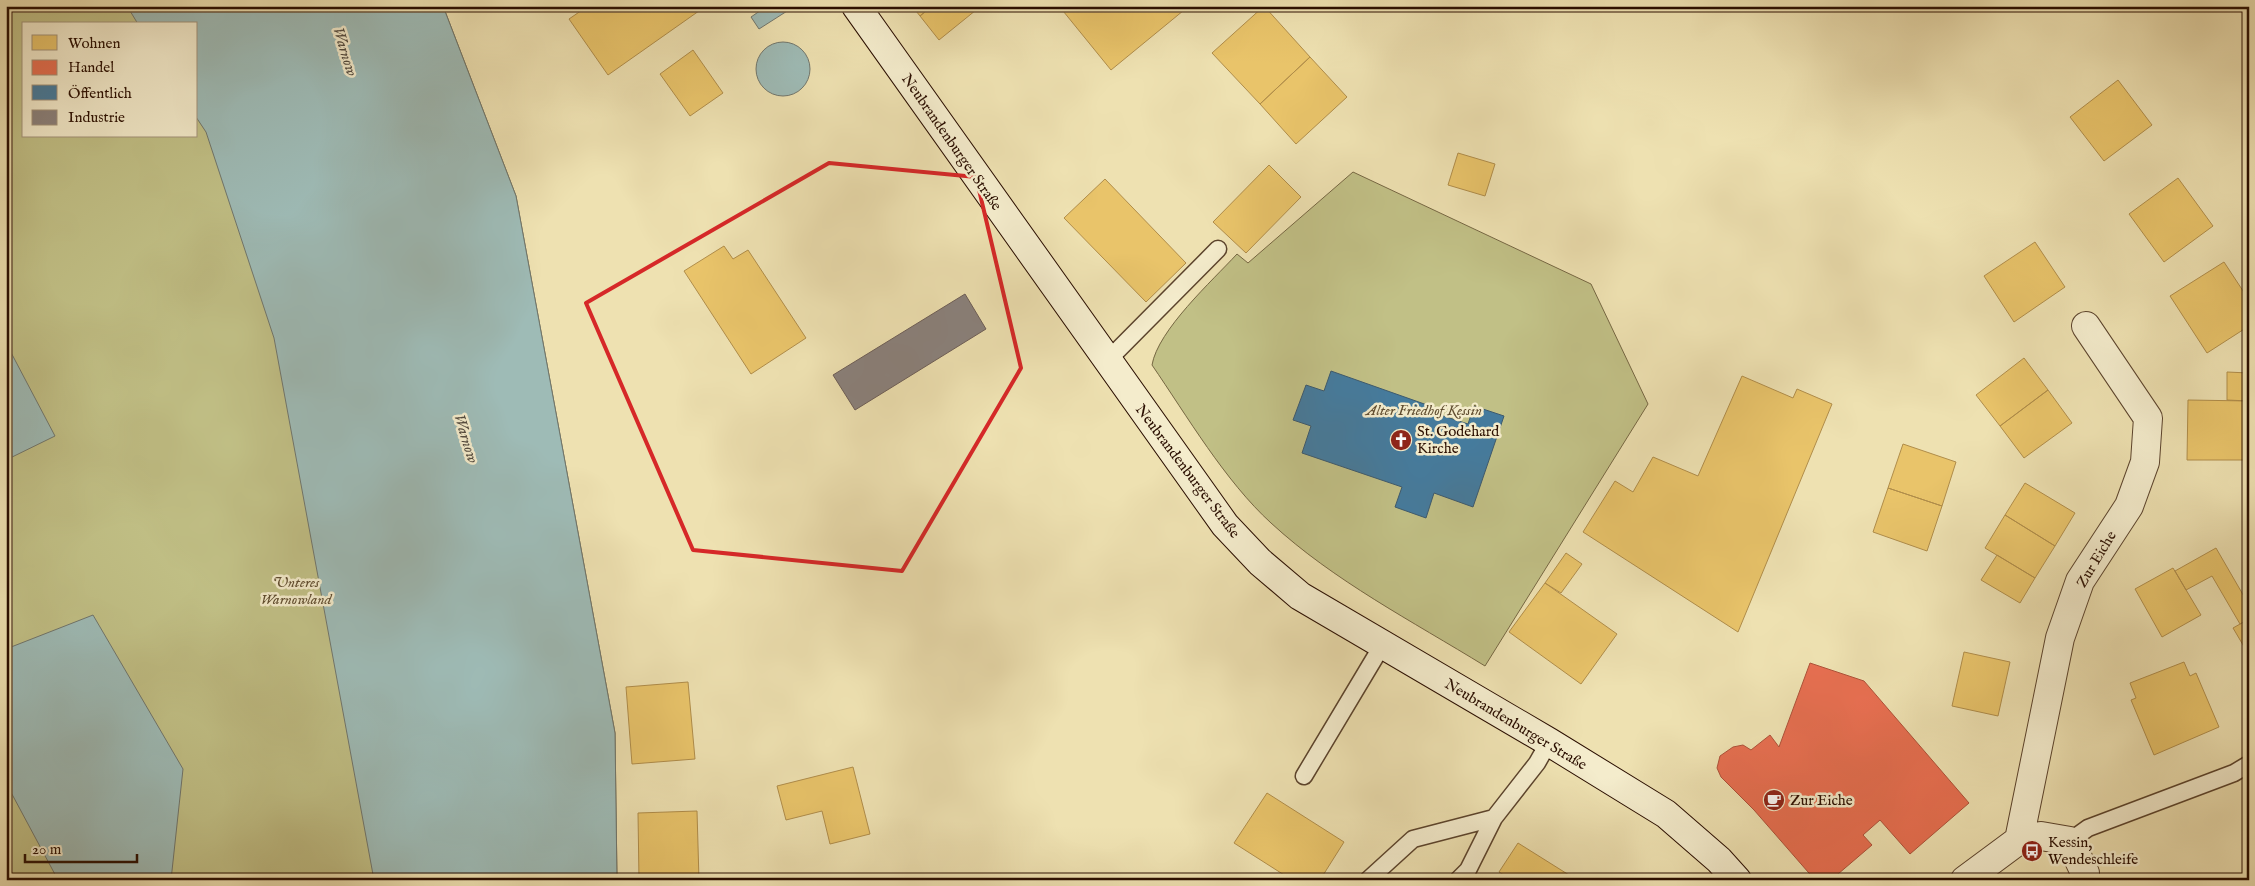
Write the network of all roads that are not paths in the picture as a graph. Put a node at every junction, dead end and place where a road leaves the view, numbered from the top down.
1 (856, 6) edge
2 (1218, 249) dead end
3 (2086, 326) dead end
4 (1107, 361) junction
5 (1383, 644) junction
6 (1549, 742) junction
7 (2249, 764) edge
8 (1304, 776) dead end
9 (1494, 818) junction
10 (2019, 840) junction
11 (2070, 841) junction
12 (1368, 880) edge
13 (1458, 880) edge
14 (1736, 880) edge
15 (1965, 880) edge
16 (2084, 880) edge

1 - 4 main road, Neubrandenburger Straße
2 - 4 lane
3 - 10 main road, Zur Eiche
4 - 5 main road, Neubrandenburger Straße
5 - 6 main road, Neubrandenburger Straße
5 - 8 lane
6 - 9 lane
6 - 14 main road, Neubrandenburger Straße
7 - 11 lane
9 - 12 lane
9 - 13 lane
10 - 11 main road
10 - 15 main road
11 - 16 main road

